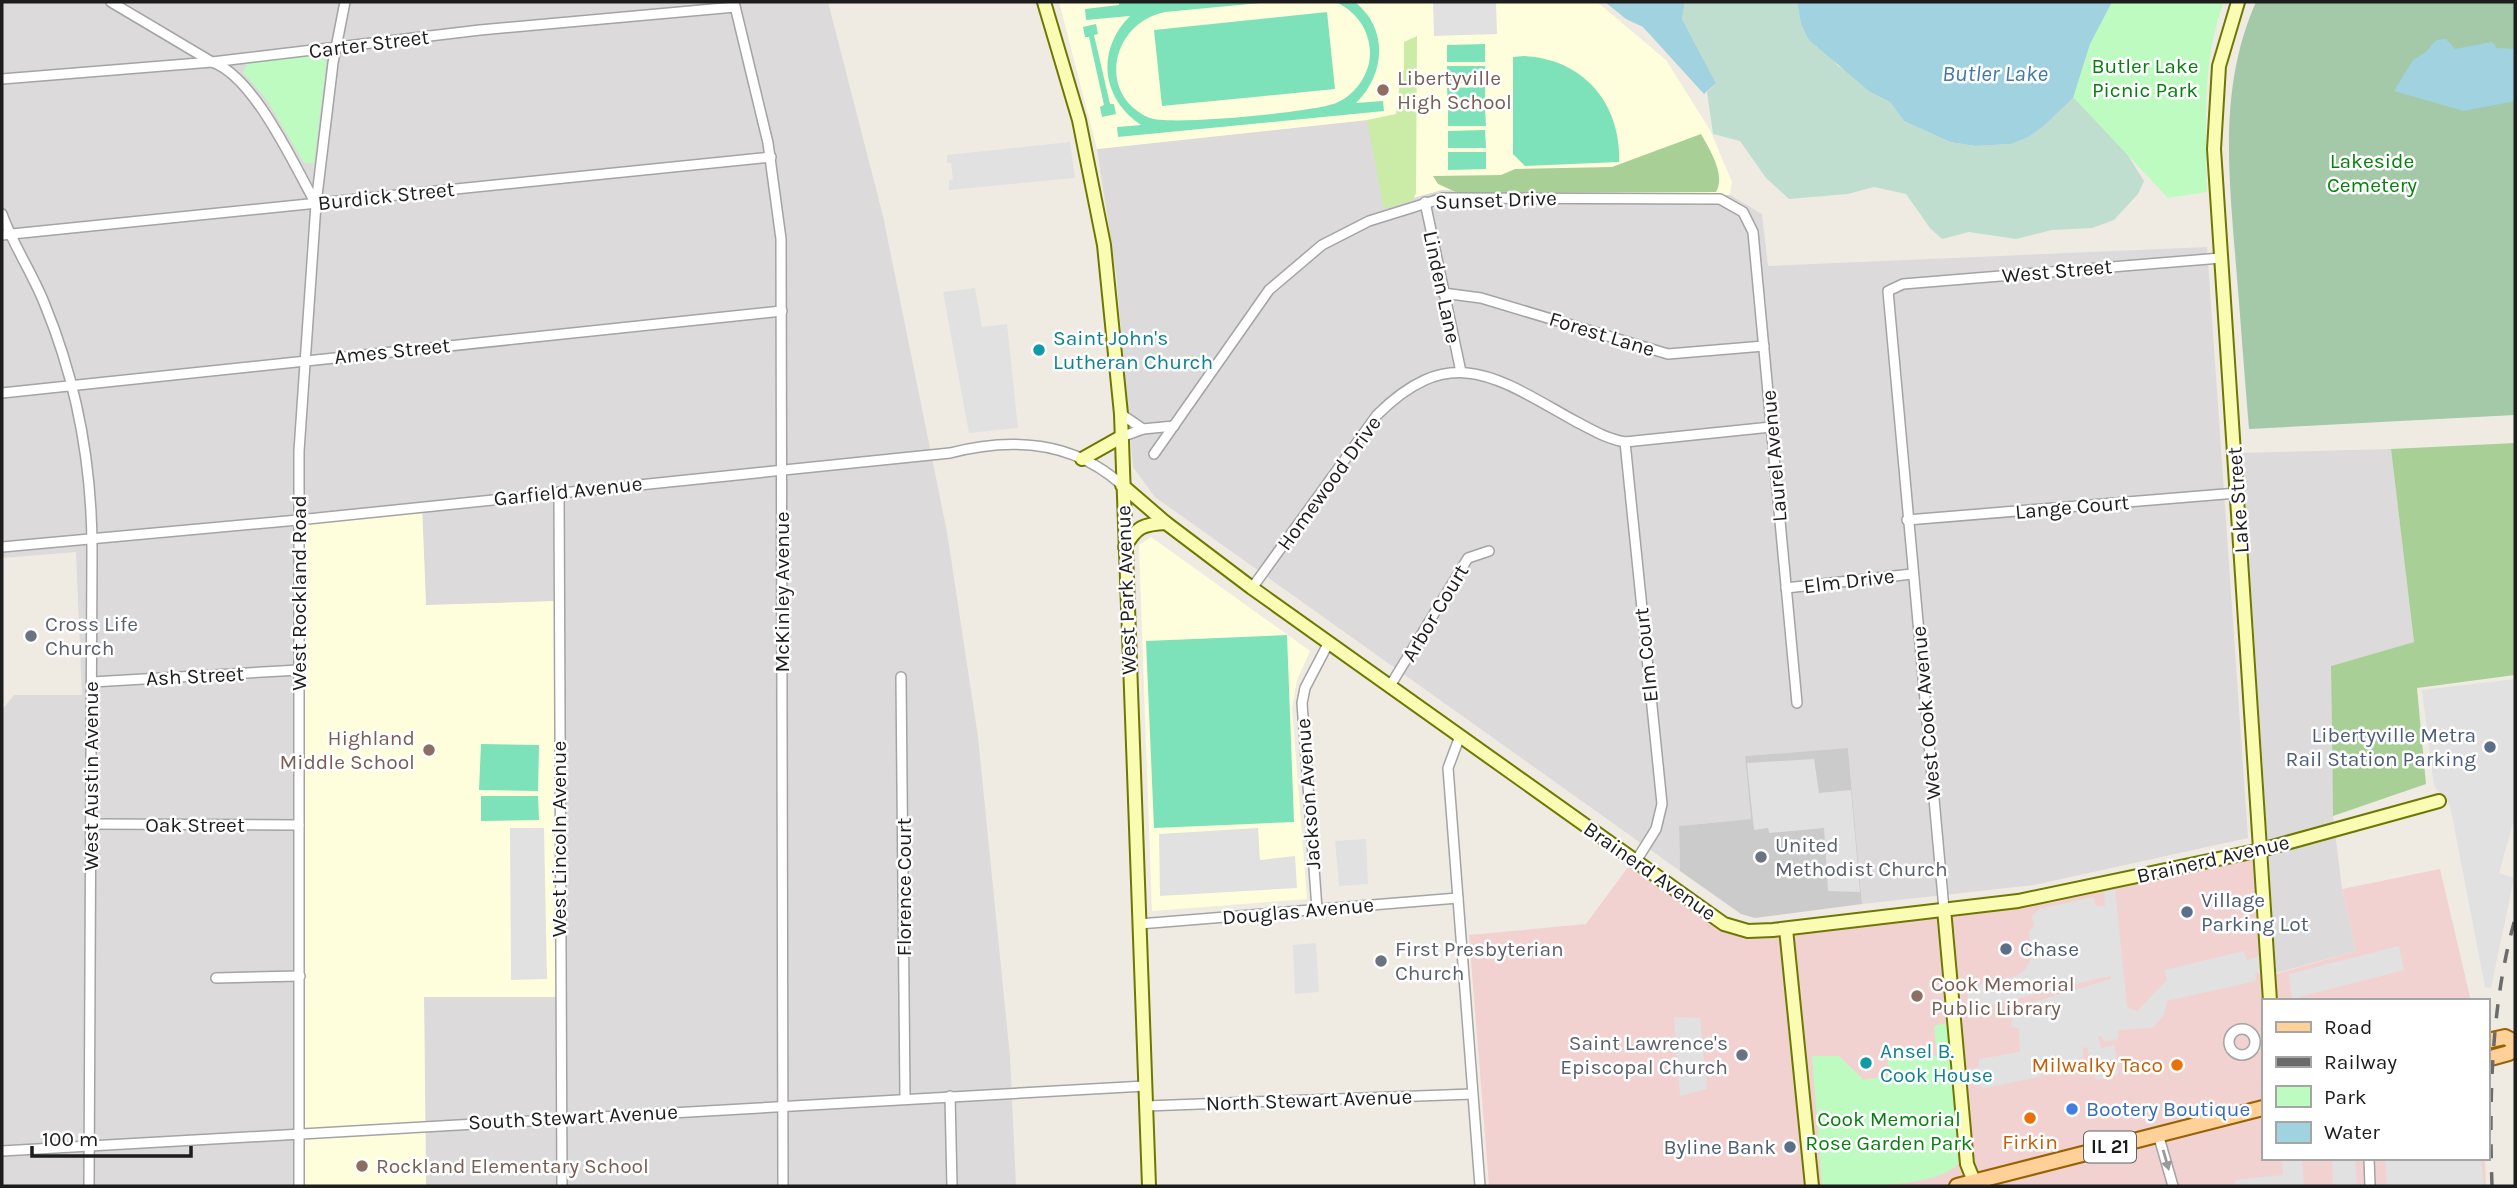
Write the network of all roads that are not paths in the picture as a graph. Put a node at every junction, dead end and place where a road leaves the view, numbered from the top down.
1 (111, 2) edge
2 (345, 2) edge
3 (1044, 2) edge
4 (2238, 2) edge
5 (735, 4) edge
6 (337, 48) junction
7 (212, 62) junction
8 (2, 79) edge
9 (771, 157) junction
10 (1425, 202) junction
11 (316, 204) junction
12 (1743, 212) joint
13 (2, 214) edge
14 (6, 234) edge
15 (2221, 258) junction
16 (1893, 286) joint
17 (1443, 293) junction
18 (782, 311) junction
19 (1764, 346) junction
20 (303, 360) junction
21 (1461, 372) junction
22 (72, 384) junction
23 (2, 393) edge
24 (1121, 414) junction
25 (1174, 426) junction
26 (1771, 427) junction
27 (1143, 429) junction
28 (1121, 437) junction
29 (1625, 442) junction
30 (1154, 454) dead end
31 (1082, 459) junction
32 (782, 470) junction
33 (1122, 485) junction
34 (559, 492) junction
35 (2237, 493) junction
36 (298, 520) junction
37 (1907, 520) junction
38 (1166, 523) junction
39 (92, 538) junction
40 (2, 547) edge
41 (1125, 547) junction
42 (1489, 551) dead end
43 (1912, 574) junction
44 (1252, 588) junction
45 (1786, 588) junction
46 (1329, 642) junction
47 (299, 670) junction
48 (901, 677) dead end
49 (92, 682) junction
50 (1391, 686) junction
51 (1797, 703) dead end
52 (1460, 736) junction
53 (2439, 801) dead end
54 (91, 824) junction
55 (299, 825) junction
56 (2261, 850) junction
57 (1636, 861) junction
58 (1458, 898) junction
59 (1317, 909) junction
60 (1944, 909) junction
61 (1139, 924) junction
62 (1786, 929) junction
63 (300, 976) junction
64 (216, 978) dead end
65 (2270, 999) edge
66 (2489, 1041) edge
67 (2515, 1044) edge
68 (2489, 1058) edge
69 (1145, 1086) junction
70 (1472, 1094) junction
71 (950, 1096) junction
72 (905, 1098) junction
73 (783, 1105) junction
74 (1146, 1106) junction
75 (2262, 1108) edge
76 (561, 1118) junction
77 (299, 1133) junction
78 (2158, 1135) junction
79 (89, 1145) junction
80 (2, 1151) edge
81 (2369, 1160) edge
82 (1975, 1184) edge
83 (89, 1186) edge
84 (299, 1186) edge
85 (562, 1186) edge
86 (783, 1186) edge
87 (952, 1186) edge
88 (1149, 1186) edge
89 (1480, 1186) edge
90 (1812, 1186) edge
91 (1957, 1186) edge
92 (2174, 1186) edge
93 (2370, 1186) edge

1 - 7 street
2 - 6 street, West Rockland Road
3 - 24 street, West Park Avenue
4 - 15 street, Lake Street
5 - 6 street, Carter Street
5 - 9 street, McKinley Avenue
6 - 7 street, Carter Street
6 - 11 street, West Rockland Road
7 - 8 street, Carter Street
7 - 11 street
9 - 11 street, Burdick Street
9 - 18 street, McKinley Avenue
10 - 12 street, Sunset Drive
10 - 17 street, Linden Lane
10 - 25 street, Sunset Drive
11 - 14 street, Burdick Street
11 - 20 street, West Rockland Road
12 - 19 street, Laurel Avenue
13 - 14 street, West Austin Avenue
14 - 22 street, West Austin Avenue
15 - 16 street, West Street
15 - 35 street, Lake Street
16 - 37 street, West Cook Avenue
17 - 19 street, Forest Lane
17 - 21 street, Linden Lane
18 - 20 street, Ames Street
18 - 32 street, McKinley Avenue
19 - 26 street, Laurel Avenue
20 - 22 street, Ames Street
20 - 36 street, West Rockland Road
21 - 29 street, Homewood Drive
21 - 44 street, Homewood Drive
22 - 23 street, Ames Street
22 - 39 street, West Austin Avenue
24 - 27 street
24 - 28 street, West Park Avenue
25 - 27 street
25 - 30 street, Sunset Drive
26 - 29 street, Homewood Drive
26 - 45 street, Laurel Avenue
27 - 28 street
28 - 31 street
28 - 33 street, West Park Avenue
29 - 57 street, Elm Court
31 - 32 street, Garfield Avenue
31 - 33 street, Garfield Avenue
32 - 34 street, Garfield Avenue
32 - 73 street, McKinley Avenue
33 - 38 street, Brainerd Avenue
33 - 41 street, West Park Avenue
34 - 36 street, Garfield Avenue
34 - 76 street, West Lincoln Avenue
35 - 37 street, Lange Court
35 - 56 street, Lake Street
36 - 39 street, Garfield Avenue
36 - 47 street, West Rockland Road
37 - 43 street, West Cook Avenue
38 - 41 street
38 - 44 street, Brainerd Avenue
39 - 40 street, Garfield Avenue
39 - 49 street, West Austin Avenue
41 - 61 street, West Park Avenue
42 - 50 street, Arbor Court
43 - 45 street, Elm Drive
43 - 60 street, West Cook Avenue
44 - 46 street, Brainerd Avenue
45 - 51 street, Laurel Avenue
46 - 50 street, Brainerd Avenue
46 - 59 street, Jackson Avenue
47 - 49 street, Ash Street
47 - 55 street, West Rockland Road
48 - 72 street, Florence Court
49 - 54 street, West Austin Avenue
50 - 52 street, Brainerd Avenue
52 - 57 street, Brainerd Avenue
52 - 58 street
53 - 56 street, Brainerd Avenue
54 - 55 street, Oak Street
54 - 79 street, West Austin Avenue
55 - 63 street, West Rockland Road
56 - 60 street, Brainerd Avenue
56 - 65 street, Lake Street
57 - 62 street, Brainerd Avenue
58 - 59 street, Douglas Avenue
58 - 70 street
59 - 61 street, Douglas Avenue
60 - 62 street, Brainerd Avenue
60 - 82 street, West Cook Avenue
61 - 69 street, West Park Avenue
62 - 90 street
63 - 64 street
63 - 77 street, West Rockland Road
66 - 67 main road
67 - 68 main road
69 - 71 street, South Stewart Avenue
69 - 74 street, West Park Avenue
70 - 74 street, North Stewart Avenue
70 - 89 street
71 - 72 street, South Stewart Avenue
71 - 87 street
72 - 73 street, South Stewart Avenue
73 - 76 street, South Stewart Avenue
73 - 86 street, McKinley Avenue
74 - 88 street, West Park Avenue
75 - 78 main road, IL 21
76 - 77 street, South Stewart Avenue
76 - 85 street, West Lincoln Avenue
77 - 79 street, South Stewart Avenue
77 - 84 street, West Rockland Road
78 - 82 main road, IL 21
78 -> 92 street
79 - 80 street, South Stewart Avenue
79 - 83 street, West Austin Avenue
81 - 93 street
82 - 91 main road, IL 21

